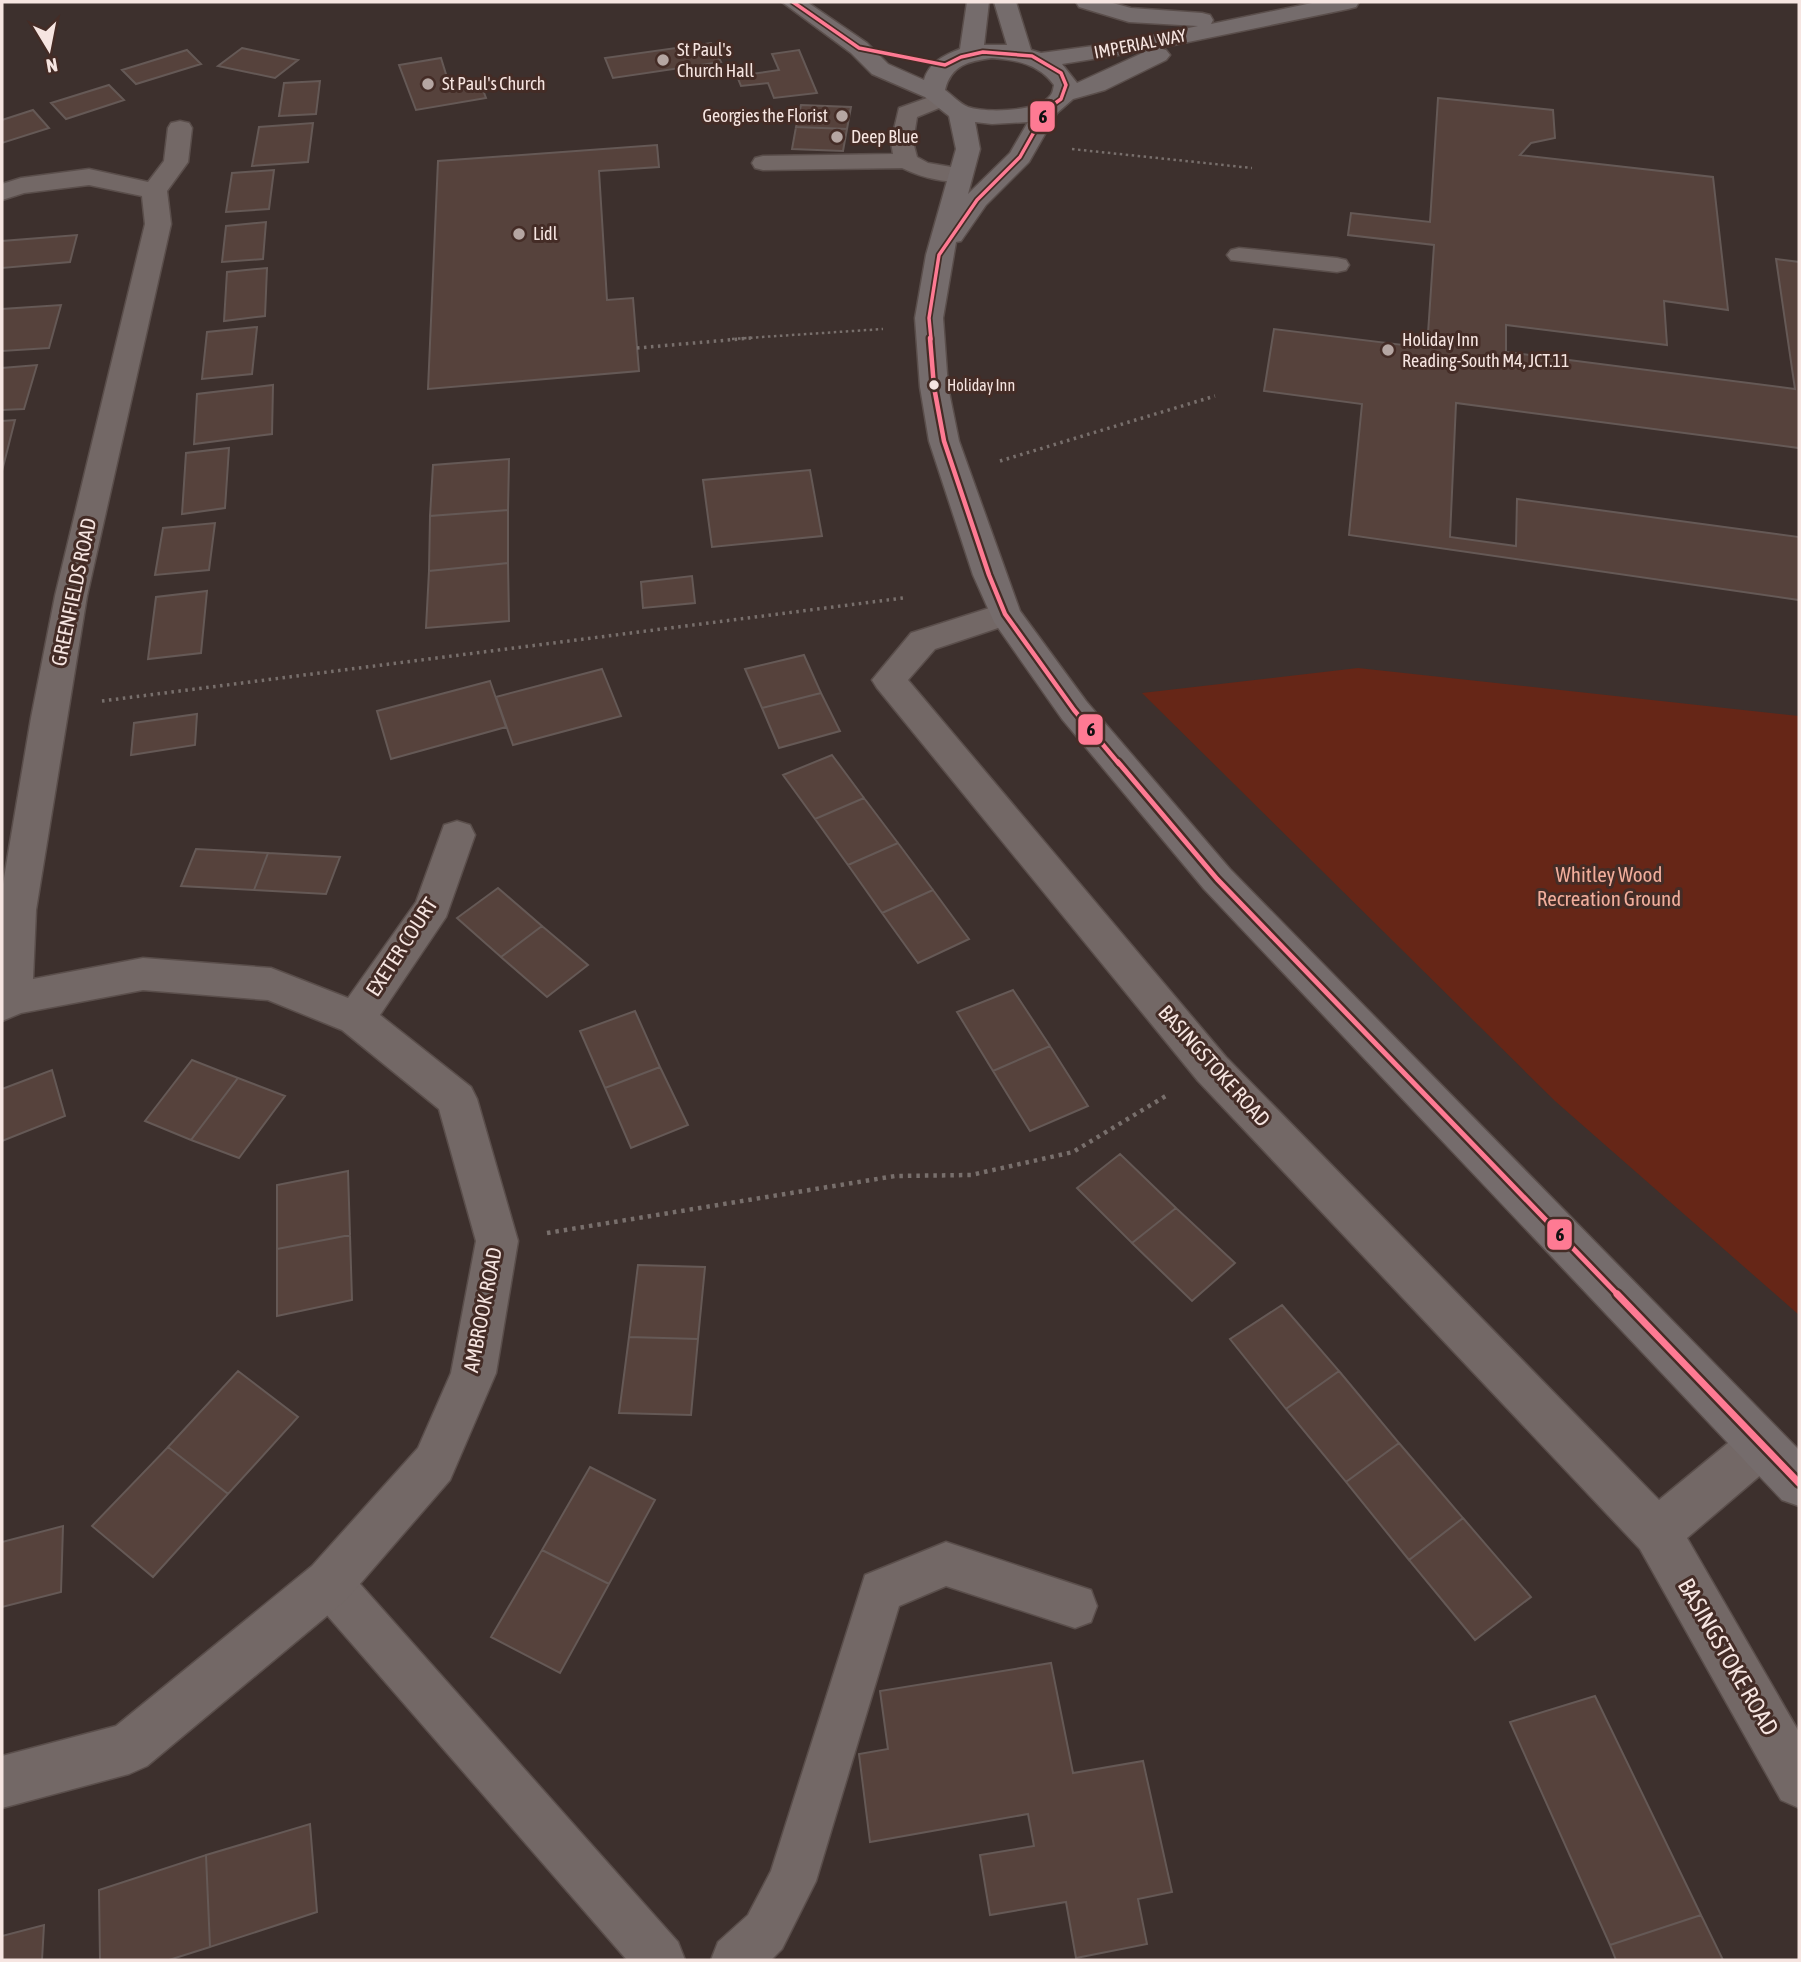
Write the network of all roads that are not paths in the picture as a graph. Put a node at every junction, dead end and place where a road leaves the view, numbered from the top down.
1 (793, 2) edge
2 (978, 2) edge
3 (1005, 2) edge
4 (1087, 2) edge
5 (1348, 2) edge
6 (1249, 22) junction
7 (859, 48) junction
8 (971, 55) junction
9 (1032, 57) junction
10 (945, 65) junction
11 (945, 102) junction
12 (1055, 102) junction
13 (180, 128) dead end
14 (906, 161) junction
15 (763, 163) dead end
16 (961, 175) junction
17 (154, 191) junction
18 (2, 192) edge
19 (939, 255) junction
20 (1239, 255) dead end
21 (1337, 265) dead end
22 (1005, 614) junction
23 (457, 835) dead end
24 (8, 1002) edge
25 (356, 1018) junction
26 (1761, 1445) junction
27 (1799, 1483) edge
28 (1657, 1532) junction
29 (329, 1583) junction
30 (1075, 1606) dead end
31 (2, 1782) edge
32 (1799, 1782) edge
33 (660, 1960) edge
34 (736, 1960) edge

1 - 7 main road, IMPERIAL WAY
2 - 8 main road
3 - 9 main road
4 - 6 main road
5 - 6 main road, IMPERIAL WAY
6 - 9 main road, IMPERIAL WAY
6 - 12 main road, IMPERIAL WAY
7 - 10 main road
7 - 11 main road, IMPERIAL WAY
8 - 9 main road, IMPERIAL WAY
8 - 10 main road, IMPERIAL WAY
9 - 12 main road
10 - 11 main road
11 - 12 main road, IMPERIAL WAY
11 - 14 lane
11 - 16 main road
12 - 19 main road
13 - 17 street
14 - 15 lane
14 - 16 lane
16 - 19 main road
17 - 18 street
17 - 24 street, GREENFIELDS ROAD
19 - 22 main road
20 - 21 lane
22 - 26 main road
22 - 28 street, BASINGSTOKE ROAD
23 - 25 street, EXETER COURT
24 - 25 street, AMBROOK ROAD
25 - 29 street, AMBROOK ROAD
26 - 27 main road
26 - 28 street
28 - 32 street, BASINGSTOKE ROAD
29 - 31 street, AMBROOK ROAD
29 - 33 lane
30 - 34 lane

